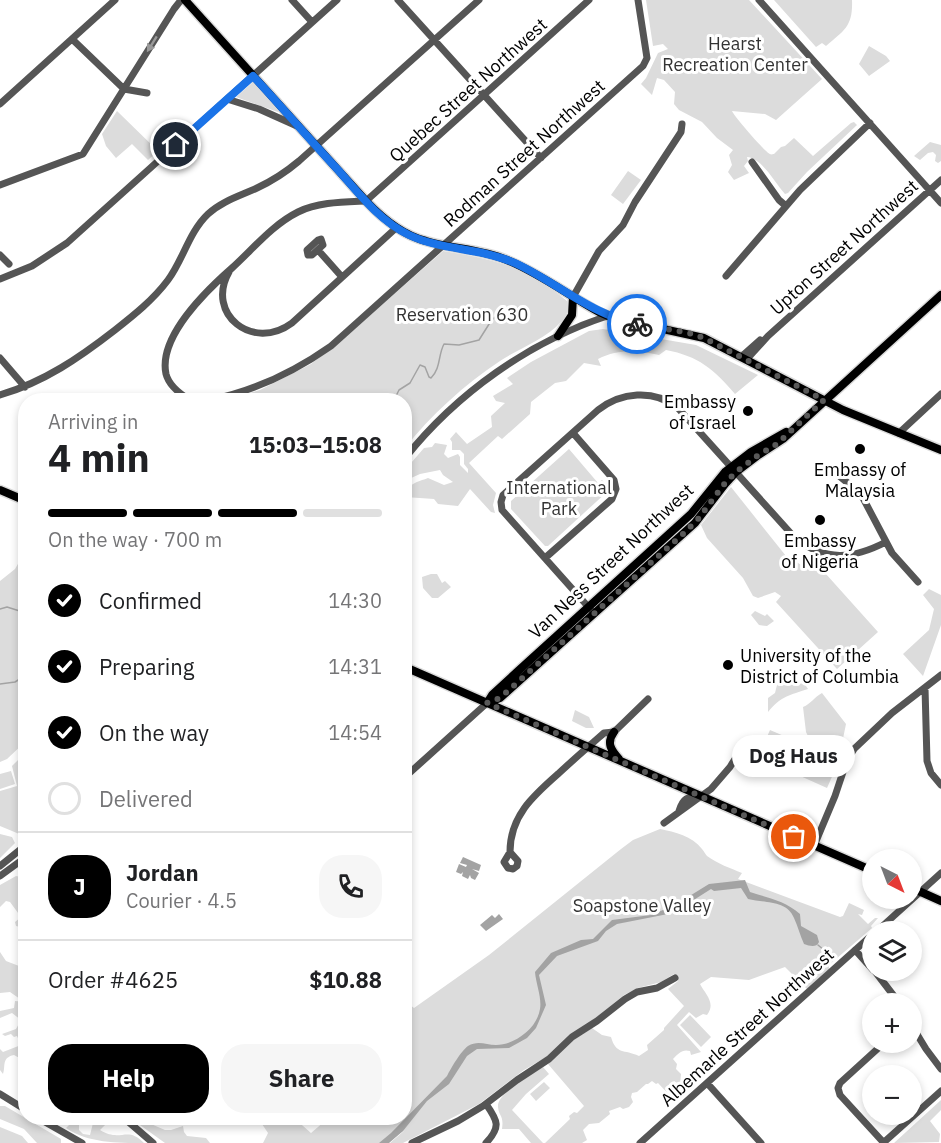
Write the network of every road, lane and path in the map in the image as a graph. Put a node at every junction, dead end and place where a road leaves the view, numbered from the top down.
1 (115, 0) edge
2 (183, 0) edge
3 (292, 0) edge
4 (337, 0) edge
5 (398, 0) edge
6 (479, 0) edge
7 (589, 0) edge
8 (638, 0) edge
9 (759, 0) edge
10 (312, 22) junction
11 (72, 39) junction
12 (435, 40) junction
13 (253, 76) junction
14 (124, 89) junction
15 (147, 93) dead end
16 (484, 95) junction
17 (227, 99) junction
18 (0, 104) edge
19 (870, 123) junction
20 (682, 124) dead end
21 (297, 126) junction
22 (316, 147) junction
23 (541, 158) junction
24 (752, 162) dead end
25 (941, 180) edge
26 (0, 185) edge
27 (930, 190) junction
28 (366, 201) junction
29 (941, 203) edge
30 (786, 206) junction
31 (396, 228) junction
32 (444, 245) junction
33 (318, 250) dead end
34 (0, 255) edge
35 (9, 264) dead end
36 (232, 268) junction
37 (726, 276) dead end
38 (342, 278) junction
39 (0, 279) edge
40 (941, 295) edge
41 (573, 297) junction
42 (607, 316) junction
43 (558, 336) junction
44 (0, 357) edge
45 (744, 358) junction
46 (25, 387) junction
47 (178, 393) edge
48 (235, 393) edge
49 (941, 394) edge
50 (0, 395) edge
51 (824, 400) junction
52 (573, 433) junction
53 (899, 433) junction
54 (412, 450) edge
55 (941, 450) edge
56 (733, 470) junction
57 (832, 470) dead end
58 (0, 490) edge
59 (18, 498) edge
60 (886, 542) junction
61 (545, 558) junction
62 (918, 582) dead end
63 (591, 609) junction
64 (412, 670) edge
65 (941, 675) edge
66 (925, 688) junction
67 (648, 699) dead end
68 (487, 703) junction
69 (614, 732) junction
70 (746, 743) dead end
71 (588, 747) junction
72 (621, 762) junction
73 (412, 771) edge
74 (939, 780) edge
75 (700, 796) junction
76 (664, 823) dead end
77 (814, 846) junction
78 (18, 851) edge
79 (510, 852) dead end
80 (18, 863) edge
81 (0, 866) edge
82 (862, 867) edge
83 (941, 873) edge
84 (0, 876) edge
85 (922, 886) edge
86 (922, 893) edge
87 (941, 901) edge
88 (897, 909) edge
89 (886, 921) edge
90 (862, 944) edge
91 (855, 950) junction
92 (862, 958) edge
93 (675, 978) dead end
94 (882, 981) edge
95 (891, 993) edge
96 (922, 1043) edge
97 (873, 1053) edge
98 (941, 1069) edge
99 (707, 1083) junction
100 (941, 1091) edge
101 (0, 1094) edge
102 (486, 1104) junction
103 (18, 1105) edge
104 (50, 1125) edge
105 (132, 1125) edge
106 (82, 1143) edge
107 (153, 1143) edge
108 (412, 1143) edge
109 (486, 1143) edge
110 (640, 1143) edge
111 (761, 1143) edge
112 (883, 1143) edge

1 - 11 street
2 - 13 main road
2 -> 14 street
3 - 10 street
4 - 10 street
5 - 12 street
6 - 12 street
7 - 16 street, Quebec Street Northwest
8 - 23 street, Rodman Street Northwest
9 - 19 street
10 - 13 street
11 - 14 street
11 - 18 street
12 - 16 street
12 - 22 street
13 - 17 street
13 - 21 main road
14 - 15 street
14 - 26 street
16 - 23 street
16 - 28 street, Quebec Street Northwest
17 - 21 street
17 - 39 street
19 - 27 street
19 - 30 street
20 - 41 street
21 - 22 main road
22 - 28 main road
22 - 46 street
23 - 32 street, Rodman Street Northwest
24 - 30 street
25 - 27 street, Upton Street Northwest
27 - 29 street
27 - 45 street, Upton Street Northwest
28 - 31 main road
28 - 36 street
30 - 37 street
31 - 32 main road
31 - 38 street
32 - 41 main road
32 - 48 street, Rodman Street Northwest
33 - 38 street
34 - 35 street
36 - 38 street
36 - 47 street
40 - 51 main road, Van Ness Street Northwest
41 - 42 main road
41 - 43 main road
42 - 43 street
42 - 45 main road
43 - 54 street
44 - 46 street
45 - 51 main road
46 - 50 street
49 - 53 street
51 - 53 main road
51 - 56 main road, Van Ness Street Northwest
52 - 56 street
52 - 61 street
52 - 61 street
53 - 55 main road
56 - 60 street
56 - 63 main road, Van Ness Street Northwest
57 - 60 street
58 - 59 main road
60 - 62 street
61 - 63 street
63 - 68 main road, Van Ness Street Northwest
64 - 68 main road
65 - 66 street
66 - 74 street
66 - 77 street
67 - 69 street
68 - 71 main road
68 - 73 street, Van Ness Street Northwest
69 - 71 street
69 - 72 main road
70 - 75 street
71 - 72 main road
71 - 79 street
72 - 75 main road
75 - 76 street
75 - 77 main road
77 - 82 main road
78 - 81 street
80 - 84 street
83 - 85 street, Albemarle Street Northwest
86 - 87 main road
88 - 89 street, Albemarle Street Northwest
90 - 91 street, Albemarle Street Northwest
91 - 92 street
91 - 99 street, Albemarle Street Northwest
93 - 102 street
94 - 95 street
96 - 98 street
97 - 112 street
99 - 110 street, Albemarle Street Northwest
99 - 111 street
100 - 112 street
101 - 103 street
102 - 108 street
102 - 109 street
104 - 106 street
105 - 107 street

